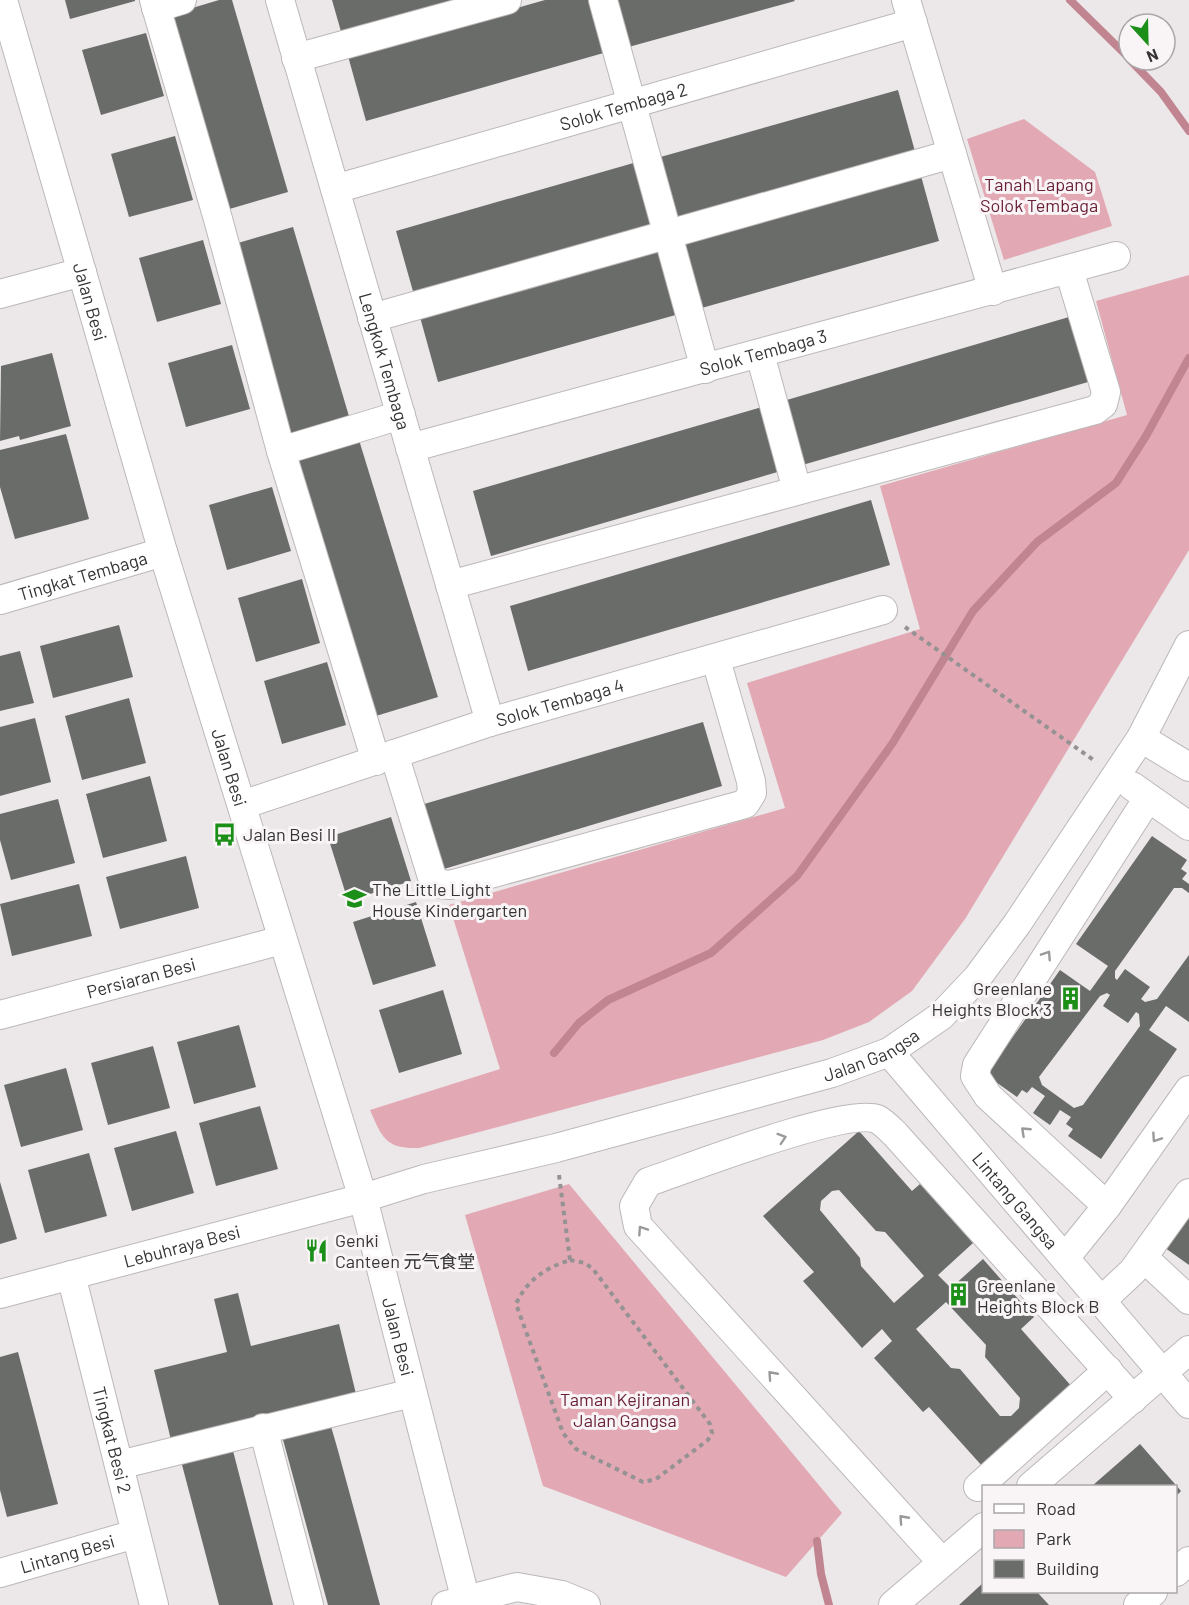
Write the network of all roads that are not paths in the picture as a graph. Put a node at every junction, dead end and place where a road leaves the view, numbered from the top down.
1 (3, 0) edge
2 (280, 0) edge
3 (507, 0) edge
4 (603, 0) edge
5 (164, 3) edge
6 (910, 11) edge
7 (296, 58) junction
8 (632, 104) junction
9 (952, 154) junction
10 (335, 189) junction
11 (669, 234) junction
12 (1116, 256) dead end
13 (1069, 270) junction
14 (82, 272) junction
15 (993, 291) junction
16 (0, 294) edge
17 (372, 318) junction
18 (760, 354) junction
19 (705, 369) junction
20 (401, 415) junction
21 (410, 448) junction
22 (281, 452) junction
23 (798, 490) junction
24 (163, 552) junction
25 (450, 585) junction
26 (0, 600) edge
27 (883, 610) dead end
28 (1189, 645) edge
29 (716, 660) junction
30 (490, 722) junction
31 (1141, 738) junction
32 (385, 757) junction
33 (1189, 767) edge
34 (1117, 776) junction
35 (1148, 798) junction
36 (242, 805) junction
37 (1189, 826) edge
38 (282, 940) junction
39 (0, 1015) edge
40 (889, 1052) junction
41 (1189, 1090) edge
42 (1189, 1193) edge
43 (363, 1198) junction
44 (1107, 1206) junction
45 (1065, 1258) junction
46 (1144, 1258) junction
47 (71, 1275) junction
48 (0, 1294) edge
49 (1189, 1300) edge
50 (1101, 1301) junction
51 (1189, 1350) edge
52 (1108, 1370) junction
53 (1162, 1373) junction
54 (412, 1393) junction
55 (1133, 1399) junction
56 (1189, 1404) edge
57 (263, 1428) junction
58 (118, 1465) junction
59 (1032, 1485) edge
60 (978, 1487) dead end
61 (982, 1529) edge
62 (135, 1534) junction
63 (1189, 1561) edge
64 (942, 1562) junction
65 (1, 1569) edge
66 (1177, 1571) edge
67 (1152, 1593) edge
68 (519, 1596) edge
69 (460, 1603) edge
70 (154, 1605) edge
71 (309, 1605) edge
72 (586, 1605) edge
73 (893, 1605) edge
74 (1138, 1605) edge

1 - 14 street, Jalan Besi
2 - 7 street, Lengkok Tembaga
3 - 7 street
4 - 8 street
5 - 22 street
6 - 8 street, Solok Tembaga 2
6 - 9 street
7 - 10 street, Lengkok Tembaga
8 - 10 street, Solok Tembaga 2
8 - 11 street
9 - 11 street
9 - 15 street
10 - 17 street, Lengkok Tembaga
11 - 17 street
11 - 19 street
12 - 13 street, Solok Tembaga 3
13 - 15 street, Solok Tembaga 3
13 - 23 street
14 - 16 street
14 - 24 street, Jalan Besi
15 - 18 street, Solok Tembaga 3
17 - 20 street, Lengkok Tembaga
18 - 19 street, Solok Tembaga 3
18 - 23 street
19 - 21 street, Solok Tembaga 3
20 - 21 street, Lengkok Tembaga
20 - 22 street
21 - 25 street, Lengkok Tembaga
22 - 32 street
23 - 25 street
24 - 26 street, Tingkat Tembaga
24 - 36 street, Jalan Besi
25 - 30 street, Lengkok Tembaga
27 - 29 street, Solok Tembaga 4
28 - 31 street, Jalan Gangsa
29 - 30 street, Solok Tembaga 4
29 - 32 street
30 - 32 street, Solok Tembaga 4
31 - 33 street
31 - 34 street, Jalan Gangsa
32 - 36 street, Solok Tembaga 4
34 - 35 street
34 - 40 street, Jalan Gangsa
35 - 37 street
44 -> 35 street
36 - 38 street, Jalan Besi
38 - 39 street, Persiaran Besi
38 - 43 street, Jalan Besi
40 - 43 street, Jalan Gangsa
40 - 45 street, Lintang Gangsa
41 -> 44 street
42 - 46 street
43 - 47 street, Lebuhraya Besi
43 - 54 street, Jalan Besi
44 - 45 street
45 - 50 street, Lintang Gangsa
46 - 49 street
46 - 50 street
47 - 48 street, Lebuhraya Besi
47 - 58 street, Tingkat Besi 2
50 - 53 street, Lintang Gangsa
51 - 53 street
52 - 55 street
52 - 60 street
64 -> 52 street
53 - 55 street
53 - 56 street, Lintang Gangsa
54 - 57 street
54 - 69 street, Jalan Besi
55 - 59 street
57 - 58 street
57 - 71 street
58 - 62 street, Tingkat Besi 2
61 - 64 street
62 - 65 street, Lintang Besi
62 - 70 street, Tingkat Besi 2
63 - 66 street
64 - 73 street
67 - 74 street
68 - 69 street
68 - 72 street

